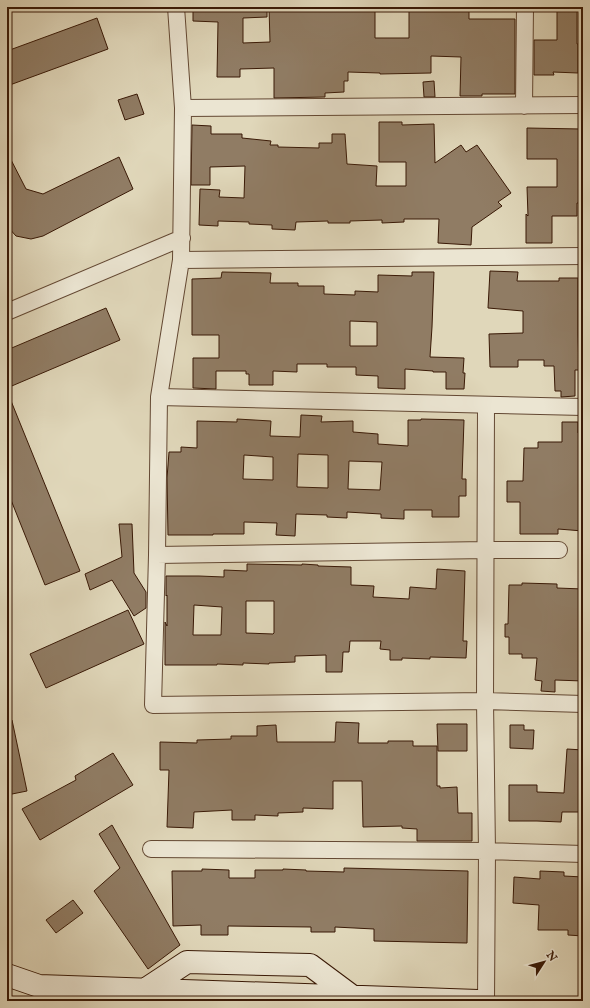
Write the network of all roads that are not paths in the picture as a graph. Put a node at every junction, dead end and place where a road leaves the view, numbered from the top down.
1 (176, 7) edge
2 (525, 7) edge
3 (583, 105) edge
4 (524, 106) junction
5 (183, 108) junction
6 (182, 238) junction
7 (583, 256) edge
8 (181, 260) junction
9 (7, 312) edge
10 (159, 397) junction
11 (486, 405) junction
12 (583, 407) edge
13 (486, 550) junction
14 (559, 550) dead end
15 (157, 555) junction
16 (485, 701) junction
17 (583, 704) edge
18 (151, 849) dead end
19 (487, 851) junction
20 (583, 854) edge
21 (7, 975) edge
22 (146, 989) junction
23 (353, 997) junction
24 (478, 1001) edge
25 (486, 1001) edge

1 - 5 street
2 - 4 street
3 - 4 street
4 - 5 street
5 - 6 street
6 - 8 street
6 - 9 street
7 - 8 street
8 - 10 street
10 - 11 street
10 - 15 street
11 - 12 street
11 - 13 street
13 - 14 street
13 - 15 street
13 - 16 street
15 - 16 street
16 - 17 street
16 - 19 street
18 - 19 street
19 - 20 street
19 - 25 street
21 - 22 main road
22 - 23 main road
22 - 23 main road
23 - 24 main road

